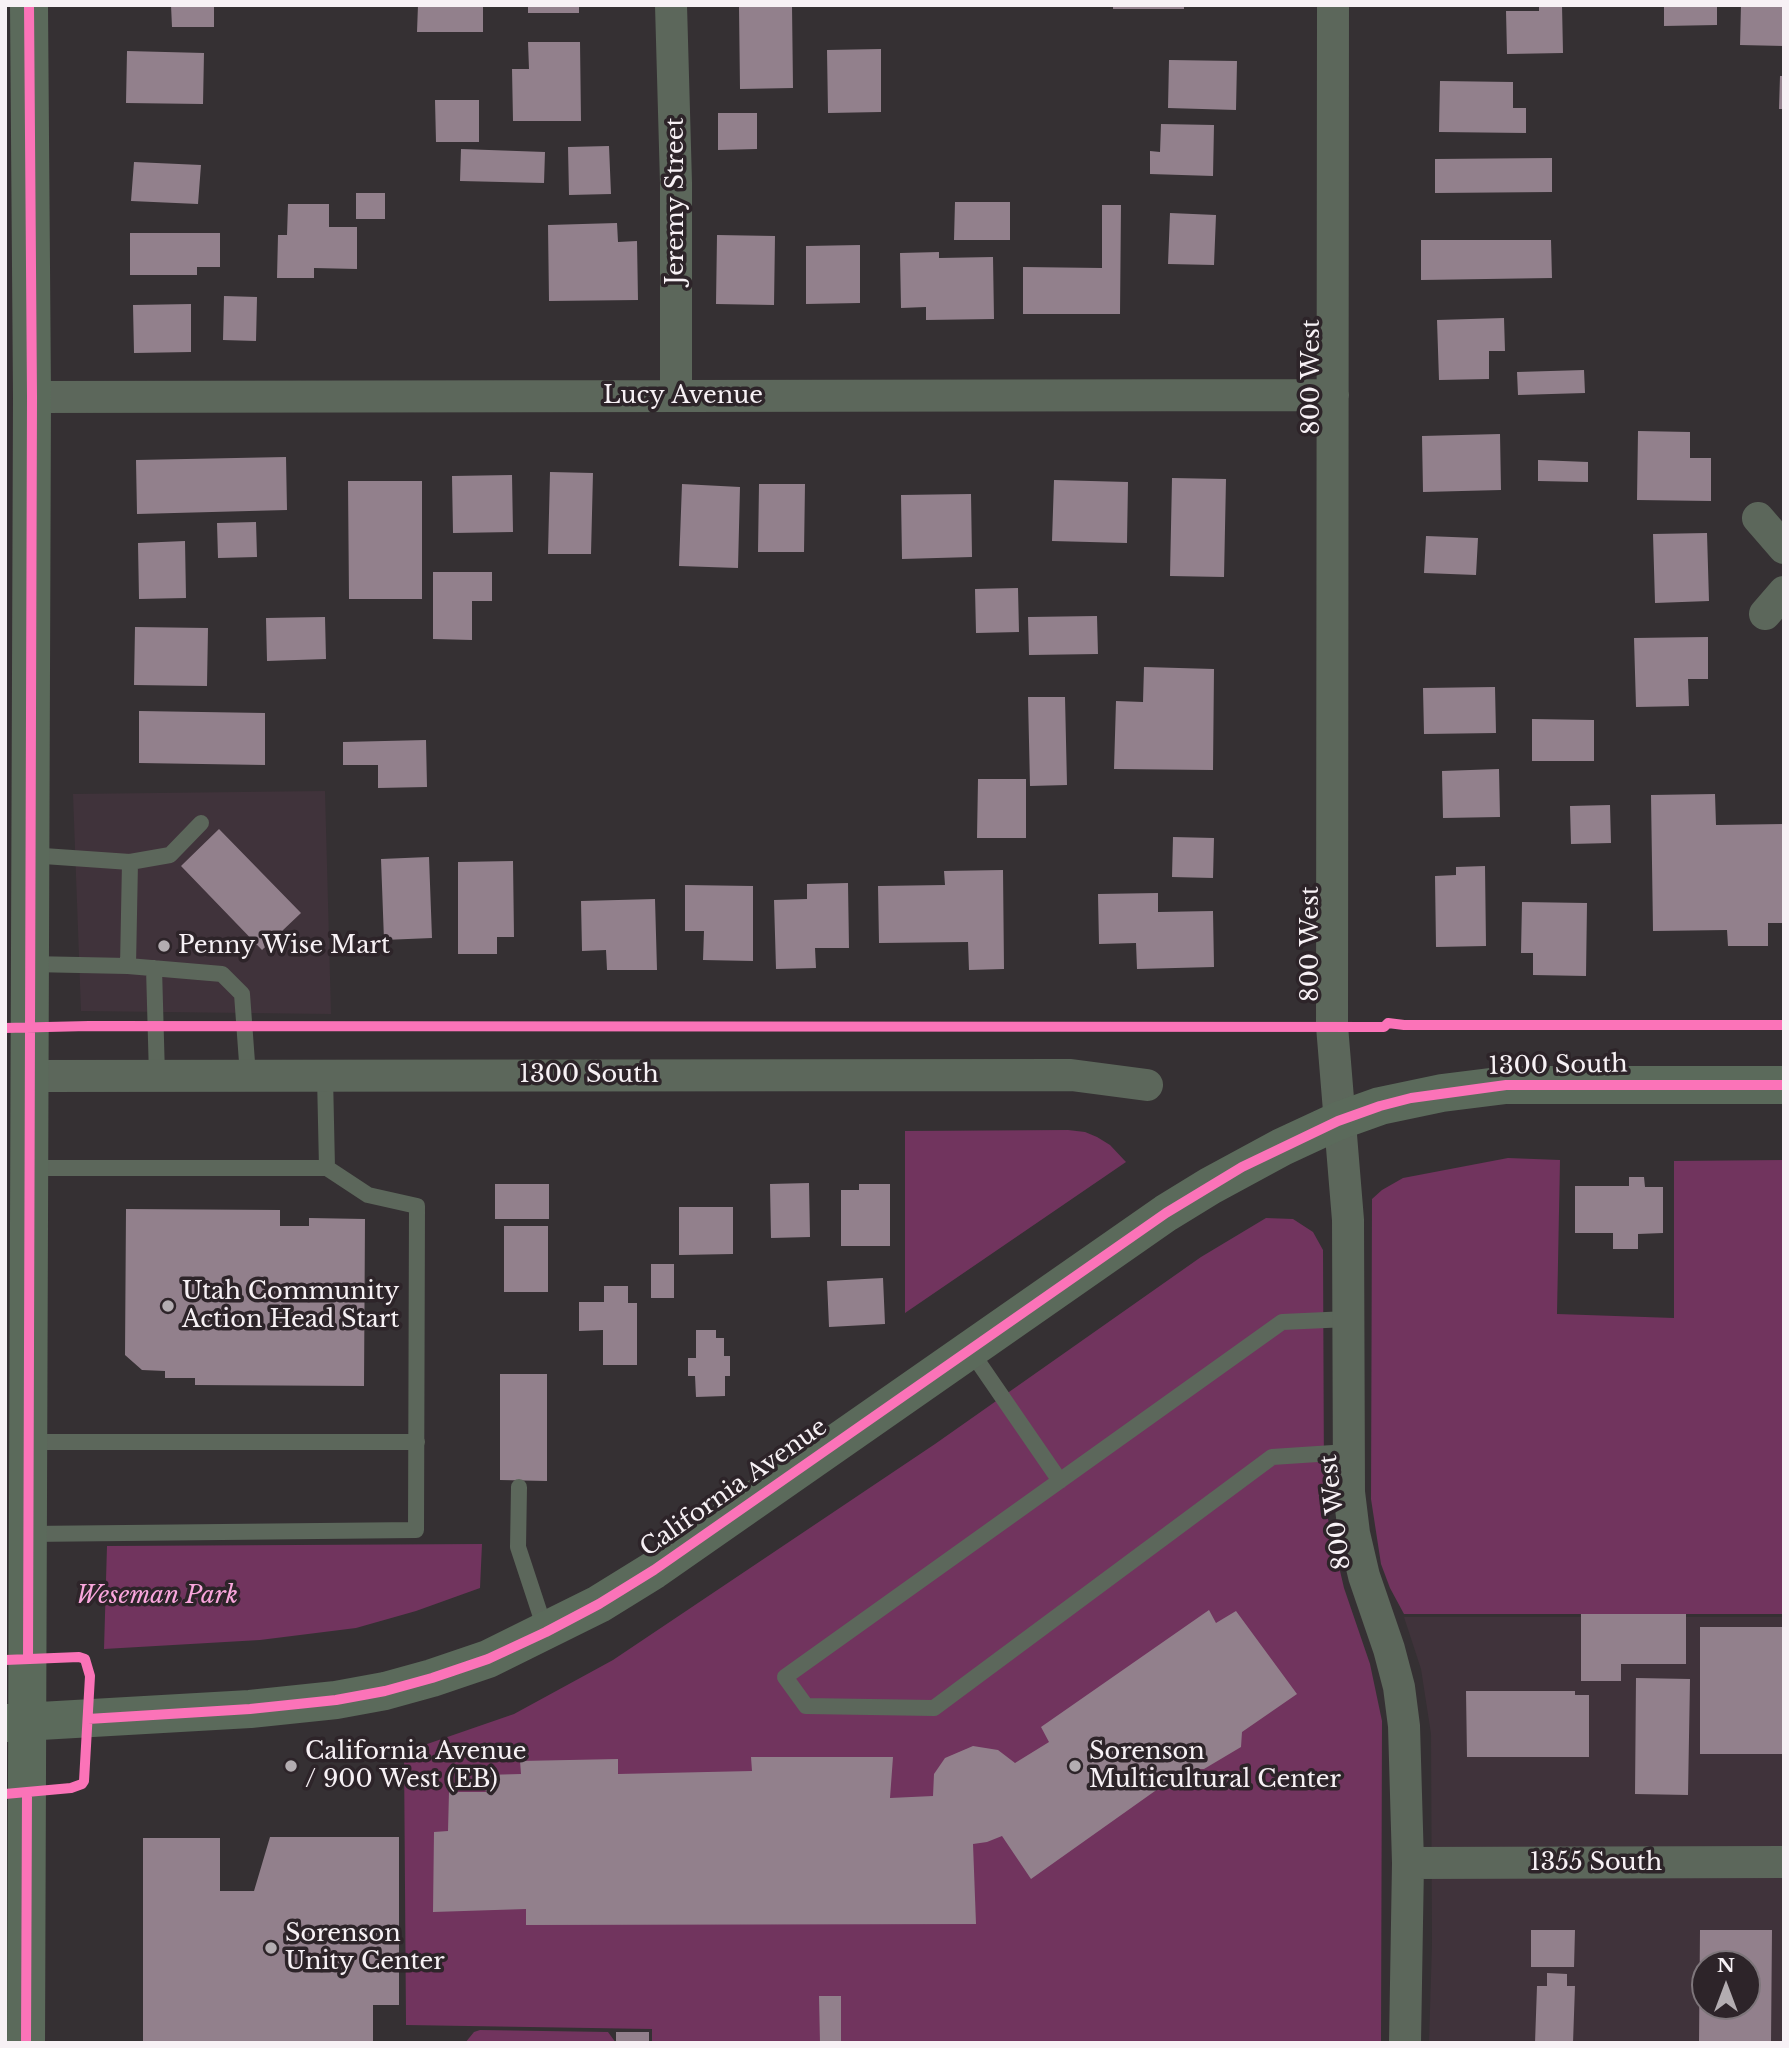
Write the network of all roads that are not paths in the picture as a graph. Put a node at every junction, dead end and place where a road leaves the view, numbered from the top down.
1 (30, 5) edge
2 (671, 5) edge
3 (1333, 5) edge
4 (1334, 395) junction
5 (676, 396) junction
6 (32, 397) junction
7 (1758, 518) dead end
8 (1784, 548) edge
9 (201, 823) dead end
10 (29, 855) junction
11 (130, 862) junction
12 (30, 964) junction
13 (128, 965) junction
14 (154, 968) junction
15 (30, 1076) junction
16 (157, 1076) junction
17 (248, 1076) junction
18 (325, 1076) junction
19 (1147, 1085) dead end
20 (1784, 1085) edge
21 (1338, 1121) junction
22 (30, 1168) junction
23 (327, 1168) junction
24 (1349, 1319) junction
25 (970, 1350) junction
26 (29, 1442) junction
27 (417, 1442) junction
28 (1349, 1452) junction
29 (1060, 1481) junction
30 (519, 1487) dead end
31 (28, 1534) junction
32 (546, 1632) junction
33 (16, 1722) edge
34 (1784, 1862) edge
35 (1408, 1863) junction
36 (26, 2043) edge
37 (1405, 2043) edge

1 - 6 main road
2 - 5 street, Jeremy Street
3 - 4 street, 800 West
4 - 5 street, Lucy Avenue
4 - 21 street, 800 West
5 - 6 street, Lucy Avenue
6 - 10 main road
7 - 8 street
9 - 11 lane
10 - 11 lane
10 - 12 main road
11 - 13 lane
12 - 13 lane
12 - 15 main road
13 - 14 lane
14 - 16 lane
14 - 17 lane
15 - 16 street, 1300 South
15 - 22 main road
16 - 17 street, 1300 South
17 - 18 street, 1300 South
18 - 19 street, 1300 South
18 - 23 lane
20 - 21 main road, 1300 South
21 - 24 street, 800 West
21 - 25 main road, California Avenue
22 - 23 lane
22 - 26 main road
23 - 27 lane
24 - 28 street, 800 West
24 - 29 lane
25 - 29 lane
25 - 32 main road, California Avenue
26 - 27 lane
26 - 31 main road
27 - 31 lane
28 - 29 lane
28 - 35 street, 800 West
30 - 32 lane
31 - 33 main road
32 - 33 main road, California Avenue
33 - 36 main road
34 - 35 street, 1355 South
35 - 37 street, 800 West

